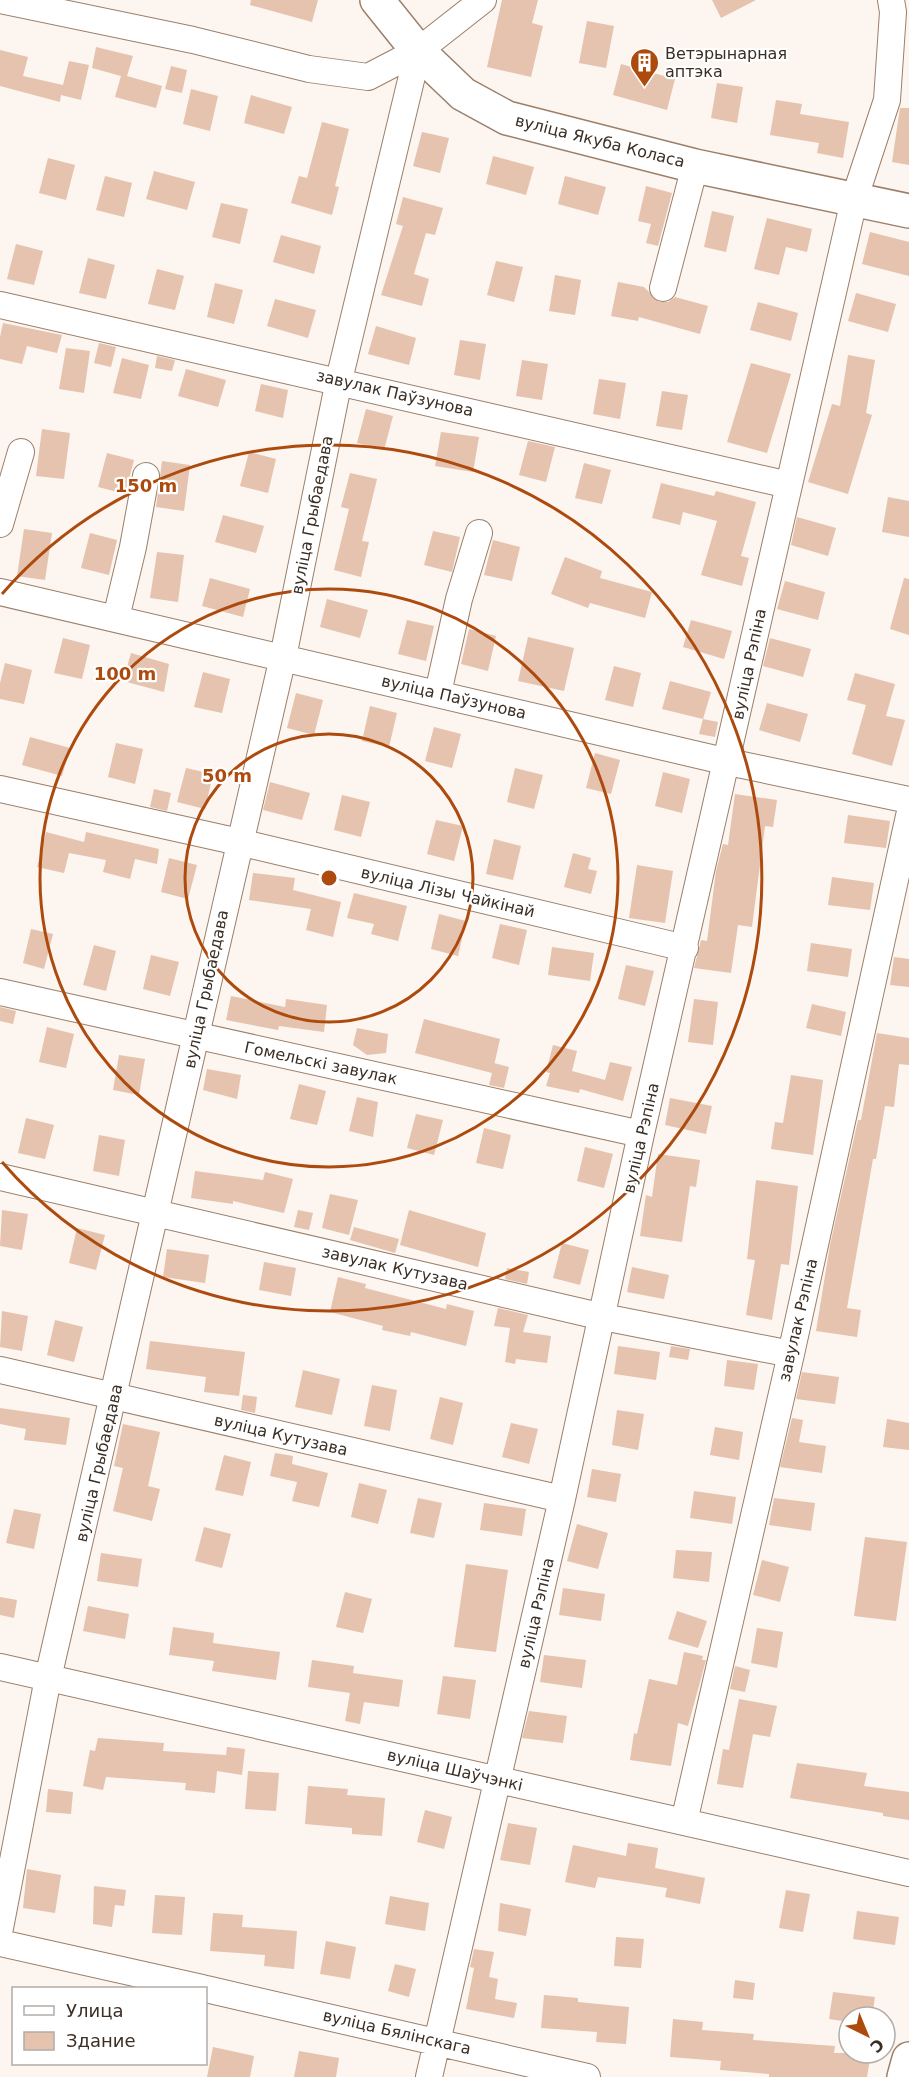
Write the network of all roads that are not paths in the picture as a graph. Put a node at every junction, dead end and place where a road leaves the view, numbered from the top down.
1 (0, 0) edge
2 (377, 0) edge
3 (483, 0) edge
4 (891, 0) edge
5 (418, 51) junction
6 (695, 166) junction
7 (854, 200) junction
8 (909, 211) edge
9 (663, 288) dead end
10 (0, 305) edge
11 (339, 380) junction
12 (21, 452) dead end
13 (146, 476) dead end
14 (789, 485) junction
15 (0, 524) edge
16 (479, 533) dead end
17 (0, 592) edge
18 (116, 618) junction
19 (283, 657) junction
20 (438, 693) junction
21 (728, 762) junction
22 (0, 789) edge
23 (909, 800) edge
24 (909, 816) edge
25 (239, 842) junction
26 (685, 948) junction
27 (0, 992) edge
28 (196, 1035) junction
29 (642, 1134) junction
30 (0, 1177) edge
31 (155, 1213) junction
32 (603, 1317) junction
33 (791, 1354) junction
34 (0, 1370) edge
35 (114, 1397) junction
36 (562, 1499) junction
37 (0, 1667) edge
38 (48, 1678) junction
39 (497, 1779) junction
40 (684, 1822) junction
41 (909, 1873) edge
42 (0, 1928) edge
43 (0, 1943) edge
44 (195, 1987) edge
45 (207, 1990) edge
46 (437, 2041) junction
47 (909, 2059) edge
48 (429, 2077) edge
49 (587, 2077) edge
50 (904, 2077) edge

1 - 5 street
2 - 5 main road, вуліца Якуба Коласа
3 - 5 street
4 - 7 street, вуліца Рэпіна
5 - 6 main road, вуліца Якуба Коласа
5 - 11 street, вуліца Грыбаедава
6 - 7 main road, вуліца Якуба Коласа
6 - 9 street
7 - 8 main road, вуліца Якуба Коласа
7 - 14 street, вуліца Рэпіна
10 - 11 street, завулак Паўзунова
11 - 14 street, завулак Паўзунова
11 - 19 street, вуліца Грыбаедава
12 - 15 street
13 - 18 street
14 - 21 street, вуліца Рэпіна
16 - 20 street
17 - 18 street, вуліца Паўзунова
18 - 19 street, вуліца Паўзунова
19 - 20 street, вуліца Паўзунова
19 - 25 street, вуліца Грыбаедава
20 - 21 street, вуліца Паўзунова
21 - 23 street, вуліца Паўзунова
21 - 26 street, вуліца Рэпіна
22 - 25 street, вуліца Лізы Чайкінай
24 - 33 street, завулак Рэпіна
25 - 26 street, вуліца Лізы Чайкінай
25 - 28 street, вуліца Грыбаедава
26 - 29 street, вуліца Рэпіна
27 - 28 street, Гомельскі завулак
28 - 29 street, Гомельскі завулак
28 - 31 street, вуліца Грыбаедава
29 - 32 street, вуліца Рэпіна
30 - 31 street, завулак Кутузава
31 - 32 street, завулак Кутузава
31 - 35 street, вуліца Грыбаедава
32 - 33 street, завулак Кутузава
32 - 36 street, вуліца Рэпіна
33 - 40 street, завулак Рэпіна
34 - 35 street, вуліца Кутузава
35 - 36 street, вуліца Кутузава
35 - 38 street, вуліца Грыбаедава
36 - 39 street, вуліца Рэпіна
37 - 38 street, вуліца Шаўчэнкі
38 - 39 street, вуліца Шаўчэнкі
38 - 42 street, вуліца Грыбаедава
39 - 40 street, вуліца Шаўчэнкі
39 - 46 street, вуліца Рэпіна
40 - 41 street, вуліца Шаўчэнкі
43 - 44 street, вуліца Бялінскага
45 - 46 street, вуліца Бялінскага
46 - 48 street, вуліца Рэпіна
46 - 49 street, вуліца Бялінскага
47 - 50 main road

